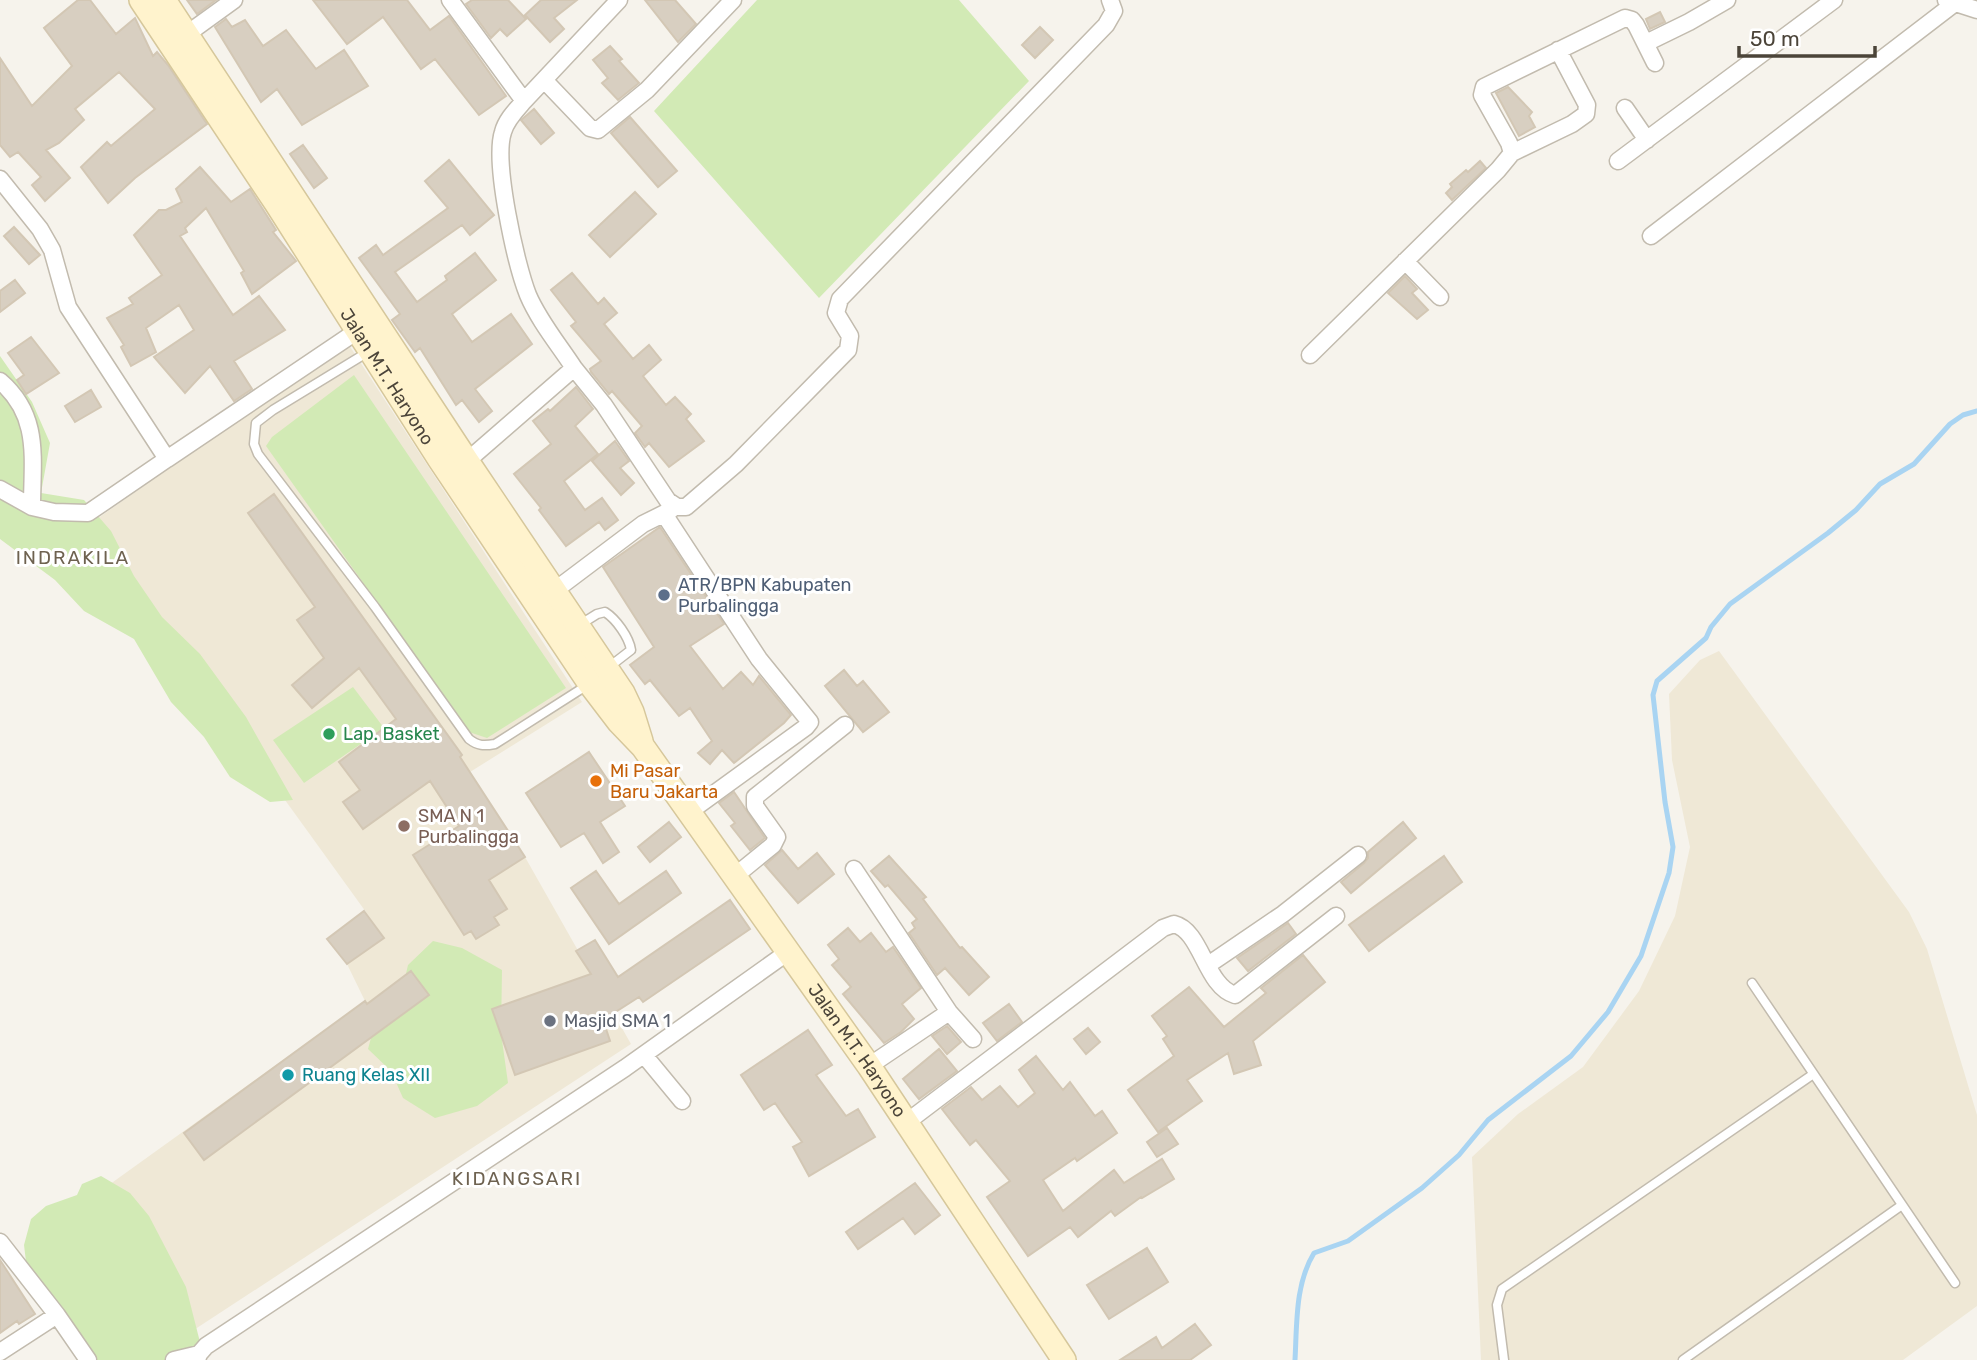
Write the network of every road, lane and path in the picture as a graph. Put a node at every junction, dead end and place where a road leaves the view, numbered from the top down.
1 (141, 0) edge
2 (164, 0) edge
3 (234, 0) edge
4 (450, 0) edge
5 (619, 0) edge
6 (733, 0) edge
7 (1110, 0) edge
8 (1727, 0) edge
9 (1834, 0) edge
10 (1951, 2) edge
11 (1977, 10) edge
12 (187, 34) junction
13 (1646, 43) junction
14 (1558, 50) junction
15 (1655, 62) dead end
16 (545, 81) junction
17 (524, 101) junction
18 (1626, 108) dead end
19 (1647, 140) junction
20 (1512, 153) junction
21 (1618, 162) dead end
22 (0, 179) edge
23 (1651, 236) dead end
24 (1405, 261) junction
25 (1440, 297) dead end
26 (366, 325) junction
27 (370, 350) junction
28 (1310, 355) dead end
29 (575, 368) junction
30 (0, 381) edge
31 (167, 459) junction
32 (467, 461) junction
33 (0, 489) edge
34 (32, 507) junction
35 (670, 511) junction
36 (554, 591) junction
37 (577, 627) junction
38 (598, 676) junction
39 (845, 725) dead end
40 (690, 812) junction
41 (1358, 855) dead end
42 (854, 869) dead end
43 (735, 876) junction
44 (1336, 916) dead end
45 (788, 952) junction
46 (1208, 965) junction
47 (1752, 983) dead end
48 (949, 1012) junction
49 (973, 1039) dead end
50 (644, 1055) junction
51 (869, 1066) junction
52 (1812, 1075) junction
53 (682, 1101) dead end
54 (907, 1122) junction
55 (1902, 1205) junction
56 (0, 1242) edge
57 (1955, 1283) dead end
58 (57, 1315) junction
59 (0, 1352) edge
60 (198, 1357) edge
61 (88, 1360) edge
62 (174, 1360) edge
63 (1064, 1360) edge
64 (1504, 1360) edge
65 (1684, 1360) edge

1 - 26 main road, Jalan M.T. Haryono
2 - 12 main road, Jalan M.T. Haryono
3 - 12 street
4 - 17 street
5 - 16 street
6 - 16 street
7 - 35 street
8 - 13 street
9 - 19 street
10 - 11 street
10 - 23 street
12 - 26 main road, Jalan M.T. Haryono
13 - 14 street
13 - 15 street
14 - 20 street
14 - 20 street
16 - 17 street
17 - 29 street
18 - 19 street
19 - 21 street
20 - 24 street
22 - 31 street
24 - 25 street
24 - 28 street
26 - 27 main road, Jalan M.T. Haryono
26 - 31 street
26 - 32 main road, Jalan M.T. Haryono
27 - 38 main road, Jalan M.T. Haryono
27 - 38 lane
29 - 32 street
29 - 35 street
30 - 34 street
31 - 34 street
32 - 36 main road, Jalan M.T. Haryono
33 - 34 street
35 - 36 street
35 - 40 street
36 - 37 main road, Jalan M.T. Haryono
37 - 38 main road, Jalan M.T. Haryono
37 - 38 lane
38 - 40 main road, Jalan M.T. Haryono
39 - 43 street
40 - 43 main road, Jalan M.T. Haryono
41 - 46 street
42 - 48 street
43 - 45 main road, Jalan M.T. Haryono
44 - 46 street
45 - 50 street
45 - 51 main road, Jalan M.T. Haryono
46 - 54 street
47 - 52 lane
48 - 49 street
48 - 51 street
50 - 53 street
50 - 60 street
51 - 54 main road, Jalan M.T. Haryono
52 - 55 lane
52 - 64 lane
54 - 63 main road, Jalan M.T. Haryono
55 - 57 lane
55 - 65 lane
56 - 58 street
58 - 59 street
58 - 61 street
60 - 62 street

